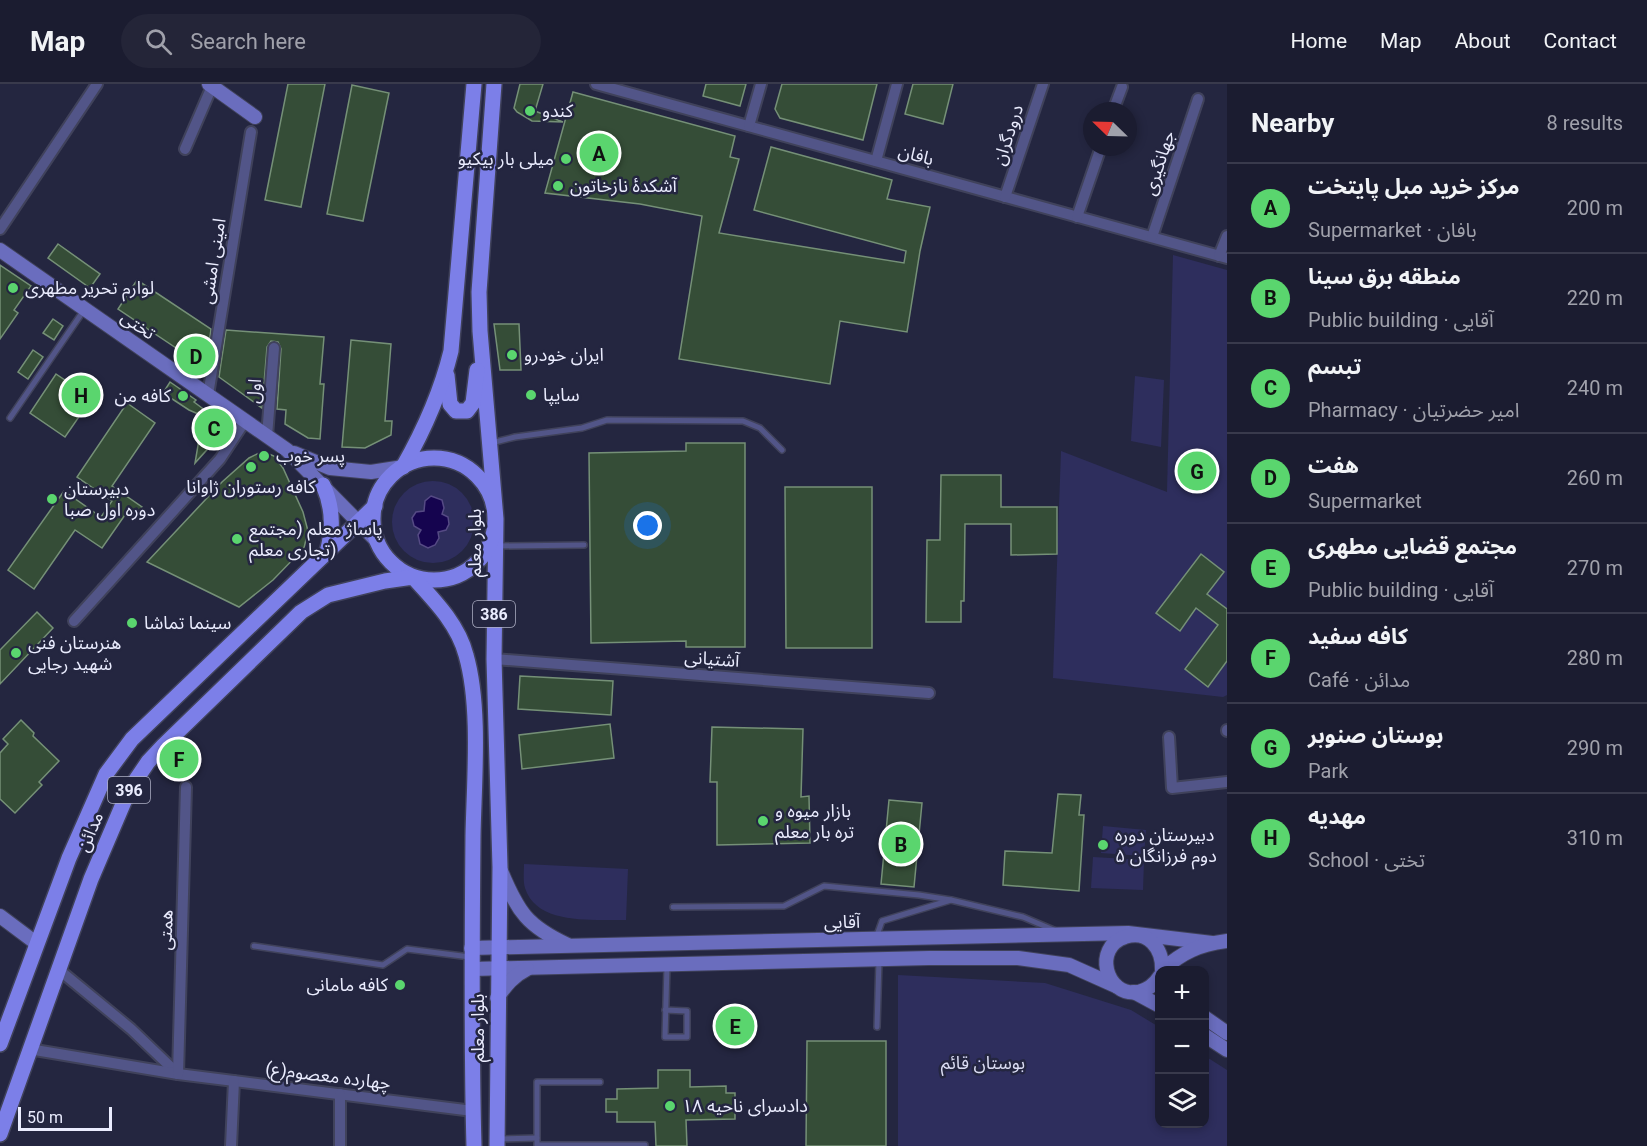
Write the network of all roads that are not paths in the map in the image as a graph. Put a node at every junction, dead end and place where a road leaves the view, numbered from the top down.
1 (98, 84) edge
2 (474, 84) edge
3 (494, 84) edge
4 (596, 84) edge
5 (760, 84) edge
6 (897, 84) edge
7 (1042, 84) edge
8 (211, 85) edge
9 (1122, 87) dead end
10 (628, 88) edge
11 (1198, 99) dead end
12 (1116, 102) edge
13 (255, 117) dead end
14 (749, 126) junction
15 (251, 132) dead end
16 (185, 149) dead end
17 (1098, 156) edge
18 (876, 161) junction
19 (1005, 197) junction
20 (1077, 217) junction
21 (0, 229) edge
22 (1227, 236) edge
23 (1152, 237) junction
24 (0, 250) edge
25 (1223, 257) edge
26 (84, 310) junction
27 (480, 331) junction
28 (274, 348) dead end
29 (447, 369) junction
30 (208, 395) junction
31 (10, 417) dead end
32 (245, 421) junction
33 (267, 436) junction
34 (489, 443) junction
35 (287, 450) junction
36 (782, 450) dead end
37 (403, 466) junction
38 (323, 485) junction
39 (375, 506) junction
40 (496, 519) junction
41 (358, 523) junction
42 (378, 542) junction
43 (584, 545) dead end
44 (495, 546) junction
45 (326, 554) junction
46 (413, 577) junction
47 (74, 621) dead end
48 (494, 659) junction
49 (929, 693) dead end
50 (1169, 737) dead end
51 (1227, 782) edge
52 (186, 787) dead end
53 (500, 867) junction
54 (951, 900) junction
55 (673, 907) dead end
56 (0, 916) edge
57 (1066, 934) junction
58 (1140, 936) junction
59 (875, 939) junction
60 (1227, 941) edge
61 (36, 943) junction
62 (1212, 943) junction
63 (254, 946) dead end
64 (498, 947) junction
65 (573, 947) junction
66 (472, 958) junction
67 (879, 959) junction
68 (667, 964) junction
69 (1162, 966) edge
70 (1167, 966) edge
71 (498, 968) junction
72 (530, 968) junction
73 (58, 969) junction
74 (1155, 982) edge
75 (1116, 986) junction
76 (1134, 992) junction
77 (497, 998) junction
78 (1155, 1003) edge
79 (665, 1010) junction
80 (1208, 1020) edge
81 (877, 1027) dead end
82 (1227, 1033) edge
83 (1209, 1038) edge
84 (0, 1044) edge
85 (29, 1049) junction
86 (1227, 1050) edge
87 (178, 1074) junction
88 (234, 1081) junction
89 (600, 1082) dead end
90 (340, 1095) junction
91 (473, 1111) junction
92 (0, 1134) edge
93 (537, 1138) junction
94 (497, 1143) edge
95 (645, 1145) edge
96 (231, 1146) edge
97 (340, 1146) edge
98 (474, 1146) edge

1 - 21 street
2 - 29 main road
3 - 27 main road, بلوار معلم / 386
4 - 10 street, بافان
5 - 14 street
6 - 18 street
7 - 19 street, درودگران
8 - 13 main road
8 - 16 street
9 - 12 street
10 - 14 street, بافان
11 - 23 street, جهانگیری
14 - 18 street, بافان
15 - 30 street, امینی امشی
17 - 20 street
18 - 19 street, بافان
19 - 20 street, بافان
20 - 23 street, بافان
22 - 25 street
23 - 25 street, بافان
24 - 26 main road, تختی
26 - 30 main road, تختی
26 - 31 lane
27 - 29 main road
27 - 34 main road, بلوار معلم / 386
28 - 33 street, اول
29 - 37 main road
30 - 32 main road, تختی
32 - 33 main road, تختی
32 - 47 street
33 - 35 main road, تختی
34 - 36 lane
34 - 40 main road, بلوار معلم / 386
35 - 37 main road, تختی
35 - 38 main road, تختی
37 - 39 main road
37 - 40 main road
38 - 41 main road, تختی
38 - 45 main road
39 - 41 main road, مدائن / 396
39 - 42 main road
40 - 44 main road, بلوار معلم / 386
40 - 46 main road
41 - 42 main road, تختی
41 - 45 main road, مدائن / 396
42 - 46 main road
43 - 44 lane
44 - 48 main road, بلوار معلم / 386
45 - 61 main road, مدائن / 396
46 - 66 main road, بلوار معلم / 386
46 - 73 main road, مدائن / 396
48 - 49 street, آشتیانی
48 - 53 main road, بلوار معلم / 386
50 - 51 street
52 - 87 street, همتی
53 - 64 main road, بلوار معلم / 386
53 - 65 main road
54 - 55 lane
54 - 57 lane
54 - 59 lane
56 - 61 main road
57 - 58 main road, آقایی
57 - 59 main road, آقایی
58 - 62 main road, آقایی
58 - 69 main road
58 - 75 main road
59 - 65 main road, آقایی
60 - 62 main road, آقایی
61 - 84 main road, مدائن / 396
62 - 70 main road, آقایی
63 - 66 lane
64 - 65 main road, آقایی
64 - 66 main road, آقایی
64 - 71 main road, بلوار معلم / 386
66 - 71 main road
66 - 91 main road, بلوار معلم / 386
67 - 68 main road
67 - 75 main road
67 - 81 lane
68 - 72 main road
68 - 79 lane
71 - 72 main road
71 - 77 main road, بلوار معلم / 386
72 - 77 main road
73 - 85 main road, مدائن / 396
73 - 87 street
74 - 76 main road
75 - 76 main road
76 - 78 main road
77 - 94 main road, بلوار معلم / 386
79 - 79 lane
80 - 82 main road
83 - 86 main road
85 - 87 street, چهارده معصوم(ع)
85 - 92 main road, مدائن / 396
87 - 88 street, چهارده معصوم(ع)
88 - 90 street, چهارده معصوم(ع)
88 - 96 street
89 - 93 lane
90 - 91 street, چهارده معصوم(ع)
90 - 97 street
91 - 98 main road, بلوار معلم / 386
93 - 94 lane
93 - 95 lane

